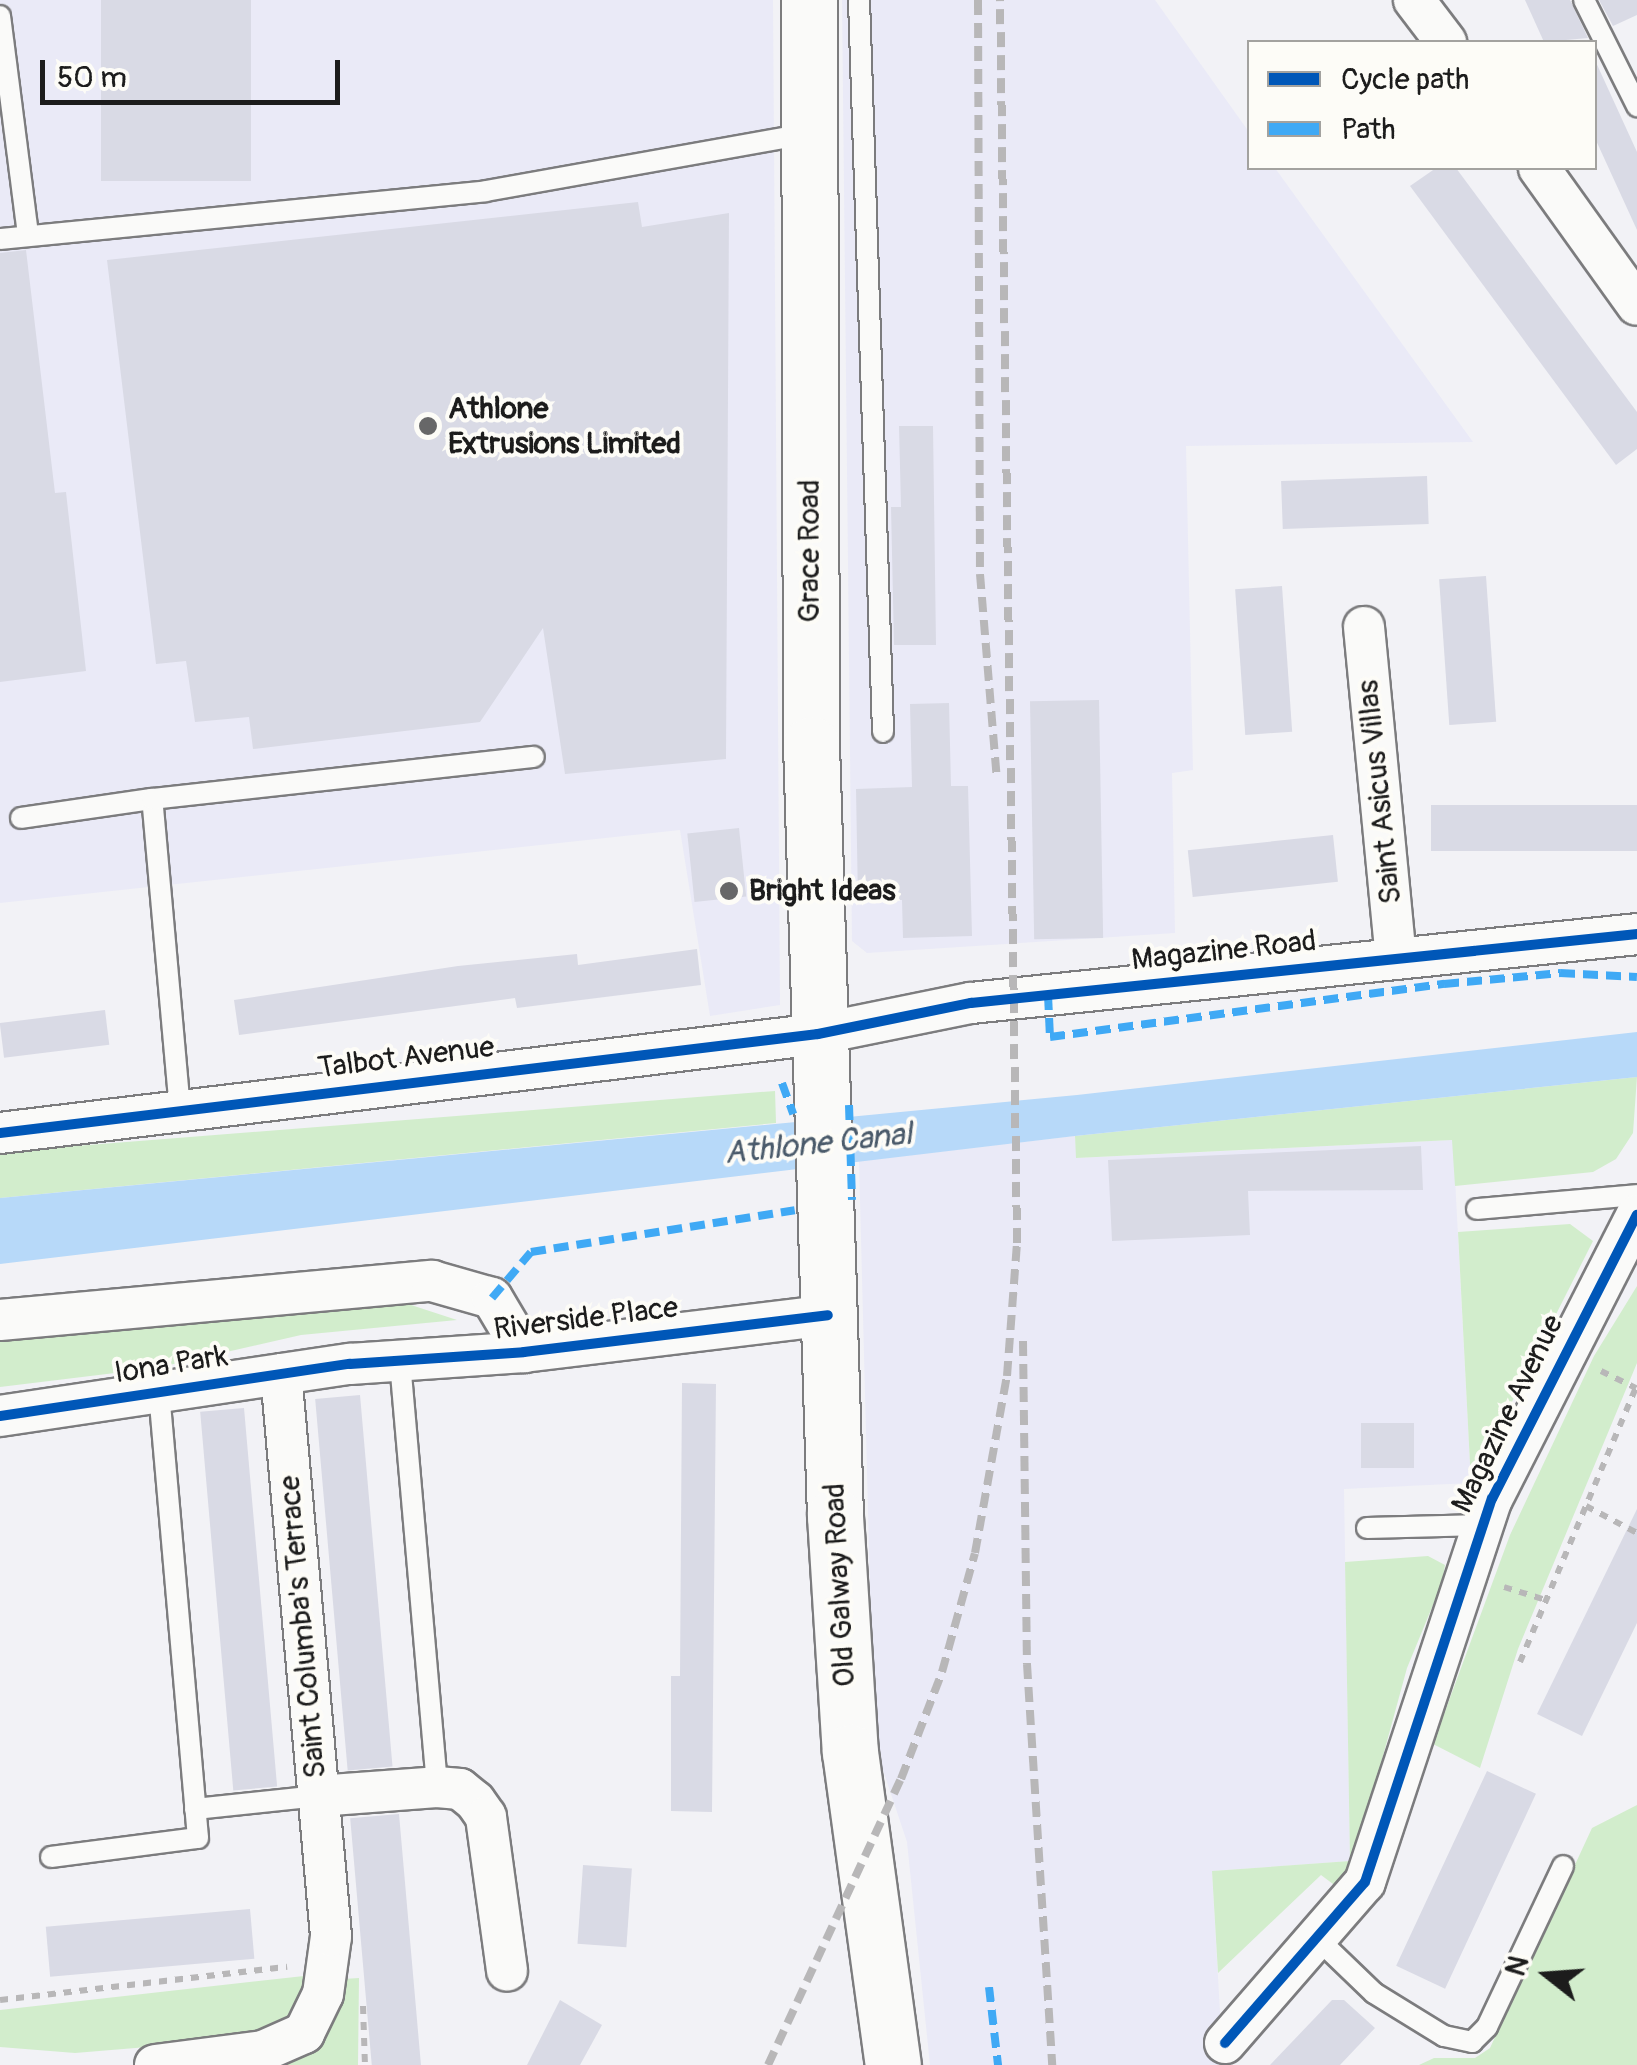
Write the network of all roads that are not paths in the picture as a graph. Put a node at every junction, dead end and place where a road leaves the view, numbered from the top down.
1 (809, 0) edge
2 (859, 0) edge
3 (1414, 0) edge
4 (1584, 0) edge
5 (0, 16) edge
6 (1444, 40) edge
7 (1637, 106) edge
8 (808, 134) junction
9 (1540, 170) edge
10 (28, 235) junction
11 (0, 238) edge
12 (1637, 305) edge
13 (1364, 627) dead end
14 (882, 732) dead end
15 (534, 756) dead end
16 (152, 798) junction
17 (21, 818) dead end
18 (1637, 934) edge
19 (1396, 958) junction
20 (818, 1034) junction
21 (820, 1102) joint
22 (180, 1110) junction
23 (0, 1132) edge
24 (1637, 1195) edge
25 (1477, 1208) dead end
26 (1637, 1215) edge
27 (828, 1315) junction
28 (0, 1320) edge
29 (524, 1352) junction
30 (400, 1362) junction
31 (350, 1364) joint
32 (281, 1374) junction
33 (159, 1393) junction
34 (0, 1416) edge
35 (1482, 1524) junction
36 (1368, 1528) dead end
37 (437, 1786) junction
38 (318, 1796) junction
39 (195, 1809) junction
40 (51, 1857) dead end
41 (1563, 1866) dead end
42 (1320, 1942) junction
43 (507, 1971) dead end
44 (1225, 2043) dead end
45 (155, 2065) edge
46 (893, 2065) edge

1 - 8 main road, Grace Road
2 - 14 lane
3 - 6 street
4 - 7 lane
5 - 10 lane
8 - 10 lane
8 - 20 main road, Grace Road
9 - 12 street
10 - 11 lane
13 - 19 street, Saint Asicus Villas
15 - 16 lane
16 - 17 lane
16 - 22 lane
18 - 19 street, Magazine Road
19 - 20 street, Magazine Road
20 - 21 main road, Grace Road
20 - 22 street, Talbot Avenue
21 - 27 main road, Old Galway Road
22 - 23 street, Talbot Avenue
24 - 25 lane
26 - 35 street, Magazine Avenue
27 - 29 street, Riverside Place
27 - 46 main road, Old Galway Road
28 - 29 street
29 - 30 street, Riverside Place
30 - 31 street, Riverside Place
30 - 37 lane
31 - 32 street, Iona Park
32 - 33 street, Iona Park
32 - 38 street, Saint Columba's Terrace
33 - 34 street, Iona Park
33 - 39 lane
35 - 36 lane
35 - 42 street, Magazine Avenue
37 - 38 street
37 - 43 street
38 - 39 lane
38 - 45 street, Saint Columba's Terrace
39 - 40 lane
41 - 42 lane
42 - 44 street, Magazine Avenue

